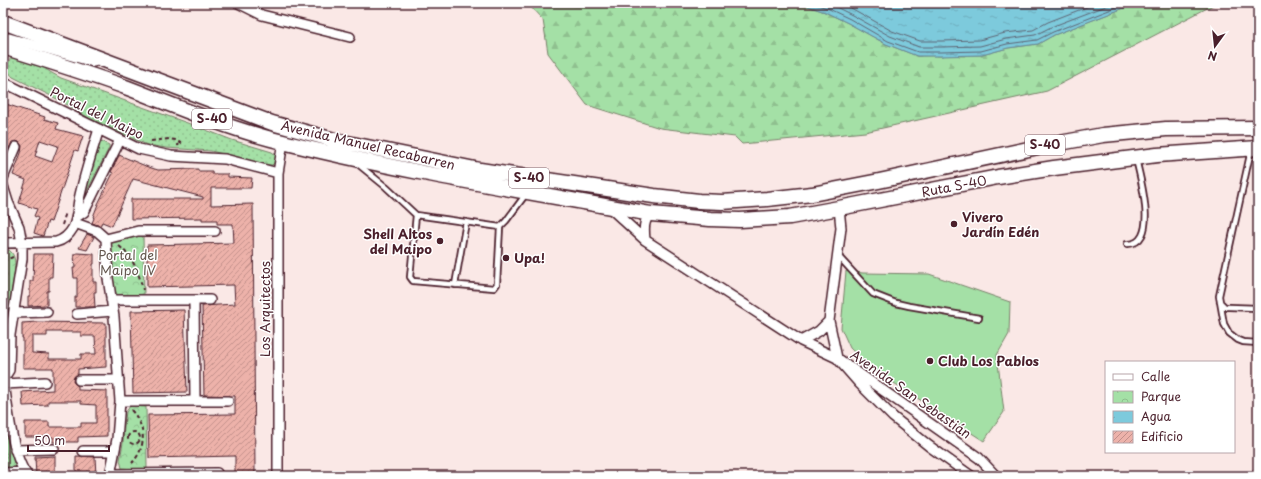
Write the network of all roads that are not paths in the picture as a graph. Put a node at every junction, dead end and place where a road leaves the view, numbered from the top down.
1 (238, 3) edge
2 (3, 22) edge
3 (350, 37) dead end
4 (3, 40) edge
5 (138, 72) junction
6 (3, 82) edge
7 (1258, 128) edge
8 (99, 129) junction
9 (120, 140) junction
10 (283, 142) junction
11 (16, 147) dead end
12 (1254, 148) edge
13 (1136, 157) junction
14 (352, 158) junction
15 (278, 173) junction
16 (3, 178) edge
17 (3, 186) edge
18 (835, 190) junction
19 (528, 192) junction
20 (654, 196) joint
21 (608, 206) junction
22 (839, 208) junction
23 (651, 214) junction
24 (416, 215) junction
25 (76, 219) junction
26 (466, 222) junction
27 (500, 226) junction
28 (215, 231) dead end
29 (109, 239) junction
30 (645, 240) junction
31 (22, 242) junction
32 (3, 243) edge
33 (1127, 244) dead end
34 (838, 256) junction
35 (455, 285) junction
36 (111, 300) junction
37 (210, 300) dead end
38 (194, 301) junction
39 (1220, 302) junction
40 (1258, 308) edge
41 (114, 311) junction
42 (47, 312) dead end
43 (14, 314) junction
44 (77, 314) dead end
45 (979, 318) dead end
46 (829, 321) junction
47 (801, 342) junction
48 (1258, 343) edge
49 (837, 358) junction
50 (4, 380) edge
51 (79, 380) dead end
52 (119, 380) junction
53 (45, 382) dead end
54 (124, 401) junction
55 (195, 401) junction
56 (228, 402) dead end
57 (54, 449) dead end
58 (15, 450) junction
59 (84, 451) dead end
60 (114, 451) junction
61 (3, 473) edge
62 (217, 473) dead end
63 (27, 474) edge
64 (278, 476) edge
65 (971, 476) edge
66 (996, 476) edge

1 - 3 street
2 - 5 main road, Avenida Manuel Recabarren / S-40
4 - 5 street
4 - 10 main road, Avenida Manuel Recabarren / S-40
5 - 20 main road, Avenida Manuel Recabarren / S-40
6 - 8 street, Portal del Maipo
7 - 18 main road, Ruta S-40 / S-40
8 - 9 street, Portal del Maipo
8 - 25 street
9 - 15 street, Portal del Maipo
9 - 25 street
10 - 14 main road, Avenida Manuel Recabarren / S-40
10 - 15 street, Los Arquitectos
11 - 16 street
12 - 13 main road, Ruta S-40 / S-40
12 - 39 lane
13 - 22 main road, Ruta S-40 / S-40
13 - 33 lane
14 - 19 main road, Avenida Manuel Recabarren / S-40
14 - 24 lane
15 - 64 street, Los Arquitectos
17 - 31 street
18 - 20 main road, Ruta S-40 / S-40
18 - 22 main road
19 - 21 main road, Avenida Manuel Recabarren / S-40
19 - 27 lane
21 - 23 main road, Avenida Manuel Recabarren / S-40
21 - 30 street
22 - 23 main road, Ruta S-40 / S-40
22 - 34 street
23 - 30 street
24 - 26 lane
24 - 35 lane
25 - 29 street
25 - 31 street
26 - 27 lane
26 - 35 lane
27 - 35 lane
28 - 29 street
29 - 36 street
30 - 47 street
31 - 32 street
31 - 43 street
34 - 45 lane
34 - 46 street
36 - 38 street
36 - 41 street
37 - 38 street
38 - 55 street
39 - 40 lane
39 - 48 lane
41 - 44 street
41 - 52 street
42 - 43 street
43 - 50 street
46 - 47 street
46 - 49 street
47 - 49 street
49 - 65 street, Avenida San Sebastián
49 - 66 street, Avenida San Sebastián
50 - 53 street
50 - 58 street
51 - 52 street
52 - 54 street
54 - 55 street
54 - 60 street
55 - 56 street
57 - 58 street
58 - 63 street
59 - 60 street
60 - 62 street
61 - 63 street

